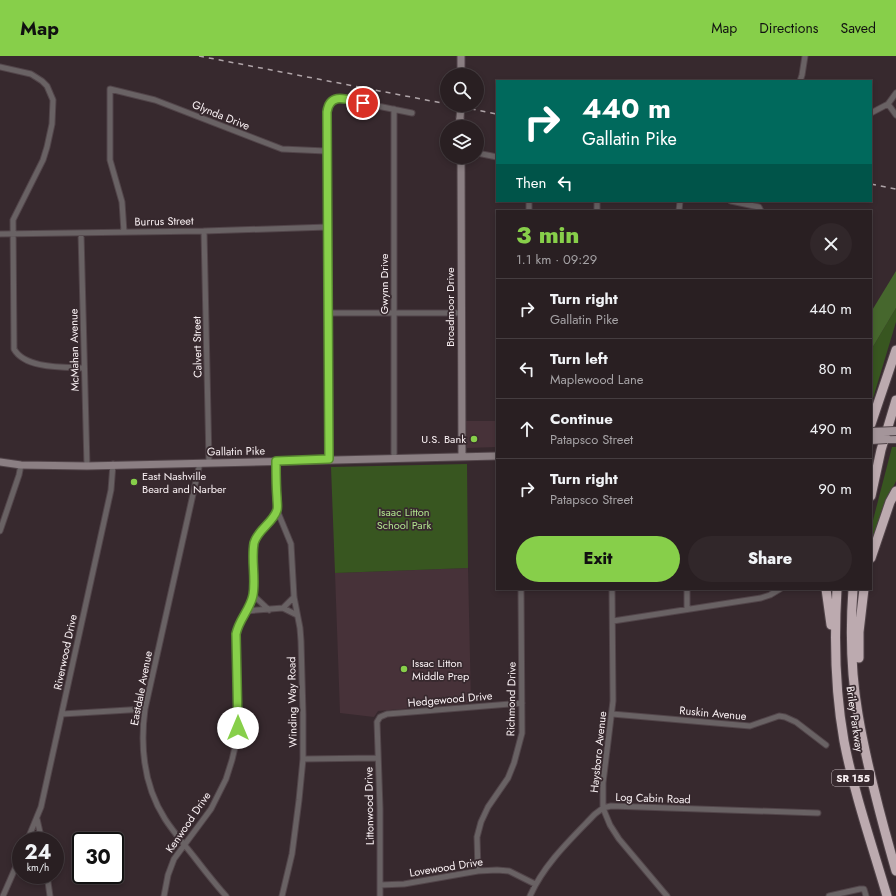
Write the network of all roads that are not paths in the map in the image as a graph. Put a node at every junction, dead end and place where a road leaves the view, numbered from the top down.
1 (461, 56) edge
2 (805, 56) edge
3 (0, 66) edge
4 (461, 68) edge
5 (800, 80) edge
6 (896, 93) edge
7 (888, 104) junction
8 (394, 109) junction
9 (872, 112) edge
10 (412, 113) dead end
11 (896, 115) edge
12 (326, 151) junction
13 (484, 154) edge
14 (496, 156) edge
15 (461, 164) edge
16 (736, 202) edge
17 (760, 210) edge
18 (328, 227) junction
19 (204, 231) junction
20 (124, 232) junction
21 (82, 233) junction
22 (0, 234) edge
23 (12, 234) junction
24 (329, 313) junction
25 (461, 313) junction
26 (394, 314) junction
27 (896, 350) edge
28 (84, 368) junction
29 (896, 400) edge
30 (872, 421) edge
31 (896, 431) edge
32 (872, 432) edge
33 (896, 439) edge
34 (872, 440) edge
35 (496, 456) edge
36 (462, 457) junction
37 (394, 458) junction
38 (329, 459) junction
39 (276, 461) junction
40 (0, 462) edge
41 (209, 462) junction
42 (200, 463) junction
43 (113, 464) junction
44 (22, 465) junction
45 (86, 466) junction
46 (872, 491) edge
47 (896, 491) edge
48 (277, 510) junction
49 (0, 531) edge
50 (872, 555) edge
51 (521, 590) edge
52 (612, 590) edge
53 (687, 590) edge
54 (778, 590) edge
55 (826, 590) edge
56 (837, 590) edge
57 (853, 590) edge
58 (864, 590) edge
59 (253, 595) junction
60 (294, 597) junction
61 (283, 608) junction
62 (687, 608) junction
63 (269, 610) junction
64 (246, 611) junction
65 (297, 615) junction
66 (613, 621) junction
67 (835, 657) junction
68 (522, 703) junction
69 (145, 709) junction
70 (858, 713) junction
71 (62, 714) junction
72 (612, 714) junction
73 (380, 717) joint
74 (826, 745) dead end
75 (378, 758) junction
76 (303, 759) junction
77 (603, 808) junction
78 (818, 813) dead end
79 (37, 819) junction
80 (32, 832) edge
81 (40, 832) edge
82 (184, 844) junction
83 (478, 871) junction
84 (896, 871) edge
85 (12, 876) edge
86 (48, 884) edge
87 (535, 884) junction
88 (380, 885) junction
89 (3, 896) edge
90 (50, 896) edge
91 (164, 896) edge
92 (226, 896) edge
93 (282, 896) edge
94 (380, 896) edge
95 (530, 896) edge
96 (667, 896) edge
97 (829, 896) edge
98 (866, 896) edge
99 (887, 896) edge

1 - 4 main road
2 - 5 street
3 - 23 street
6 - 7 street
7 - 9 street
7 - 11 street
8 - 10 street
8 - 12 street
8 - 26 street, Gwynn Drive
12 - 18 street
12 - 20 street, Glynda Drive
13 - 14 street
15 - 25 main road, Broadmoor Drive
16 - 17 street
18 - 19 street, Burrus Street
18 - 24 street
19 - 20 street, Burrus Street
19 - 41 street, Calvert Street
20 - 21 street, Burrus Street
21 - 23 street, Burrus Street
21 - 28 street, McMahan Avenue
22 - 23 street, Burrus Street
23 - 28 street
24 - 26 street
24 - 38 street
25 - 26 street
25 - 36 main road, Broadmoor Drive
26 - 37 street, Gwynn Drive
27 - 30 highway
28 - 45 street, McMahan Avenue
29 - 46 highway
31 - 32 main road, bridge
33 - 34 main road, bridge
35 - 36 main road, Gallatin Pike
36 - 37 main road, Gallatin Pike
37 - 38 main road, Gallatin Pike
38 - 39 main road, Gallatin Pike
39 - 41 main road, Gallatin Pike
39 - 48 street
40 - 44 main road, Gallatin Pike
41 - 42 main road, Gallatin Pike
42 - 43 main road, Gallatin Pike
42 - 69 street, Eastdale Avenue
43 - 45 main road, Gallatin Pike
43 - 71 street, Riverwood Drive
44 - 45 main road, Gallatin Pike
44 - 49 street
47 - 50 highway
48 - 59 street, Kenwood Drive
48 - 60 street, Winding Way Road
51 - 68 street, Richmond Drive
52 - 66 street, Haysboro Avenue
53 - 62 street
54 - 62 street
55 - 67 highway
56 - 67 highway, Briley Parkway / SR 155
57 - 70 highway, Briley Parkway / SR 155
58 - 70 highway
59 - 63 street
59 - 64 street, Kenwood Drive
60 - 61 street
60 - 65 street, Winding Way Road
61 - 63 street
61 - 65 street
62 - 66 street
63 - 64 street
64 - 82 street, Kenwood Drive
65 - 76 street, Winding Way Road
66 - 72 street, Haysboro Avenue
67 - 99 highway, Briley Parkway / SR 155
68 - 73 street, Hedgewood Drive
68 - 83 street, Richmond Drive
69 - 71 street
69 - 82 street, Eastdale Avenue
70 - 84 highway, Briley Parkway / SR 155
71 - 79 street, Riverwood Drive
72 - 74 street, Ruskin Avenue
72 - 77 street, Haysboro Avenue
73 - 75 street, Littonwood Drive
75 - 76 street
75 - 88 street, Littonwood Drive
76 - 93 street, Winding Way Road
77 - 78 street, Log Cabin Road
77 - 87 street, Log Cabin Road
77 - 96 street, Haysboro Avenue
79 - 80 street, Riverwood Drive
79 - 81 street
82 - 91 street, Kenwood Drive
82 - 92 street, Eastdale Avenue
83 - 87 street, Lovewood Drive
83 - 88 street, Lovewood Drive
85 - 89 street
86 - 90 street
87 - 95 street, Log Cabin Road
88 - 94 street, Littonwood Drive
97 - 98 street

